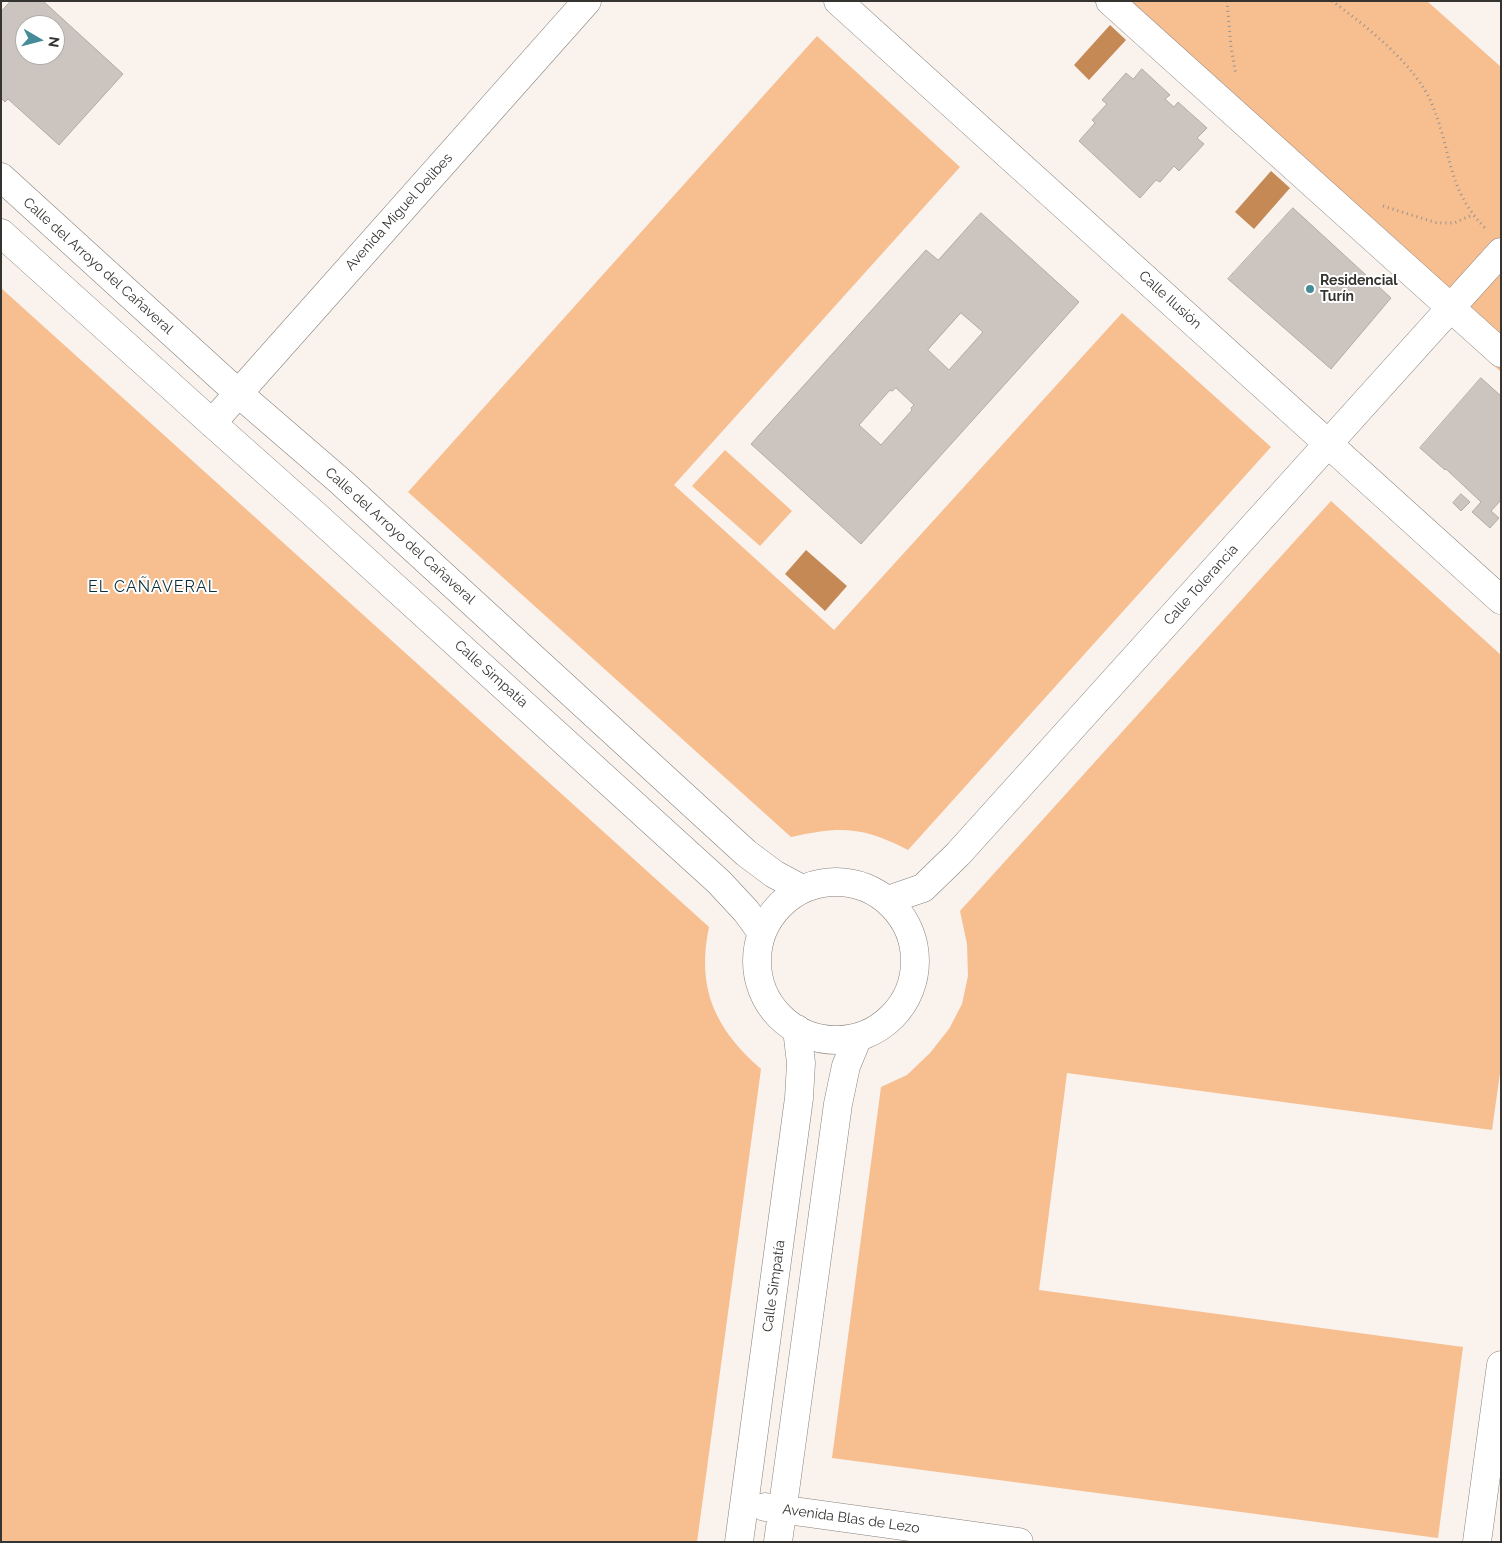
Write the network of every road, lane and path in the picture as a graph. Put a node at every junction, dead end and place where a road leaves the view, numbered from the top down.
1 (587, 1) edge
2 (838, 1) edge
3 (1110, 1) edge
4 (1227, 1) edge
5 (1332, 1) edge
6 (1237, 80) dead end
7 (1, 178) edge
8 (1375, 203) dead end
9 (1472, 215) junction
10 (1, 233) edge
11 (1494, 241) edge
12 (1450, 307) junction
13 (1501, 353) edge
14 (238, 393) junction
15 (212, 423) junction
16 (1328, 444) junction
17 (1501, 600) edge
18 (802, 890) junction
19 (888, 900) junction
20 (762, 933) junction
21 (797, 1029) junction
22 (858, 1037) junction
23 (1501, 1365) edge
24 (743, 1504) junction
25 (782, 1510) junction
26 (739, 1542) edge
27 (778, 1542) edge
28 (1019, 1542) edge
29 (1477, 1542) edge

1 - 14 main road, Avenida Miguel Delibes
2 - 16 main road, Calle Ilusión
3 - 12 main road
4 - 6 path
5 - 9 path
7 - 14 main road, Calle del Arroyo del Cañaveral
8 - 9 path
9 - 11 path
10 - 15 main road
11 - 12 main road, Calle Tolerancia
12 - 13 main road
12 - 16 main road, Calle Tolerancia
14 - 15 main road, Avenida Miguel Delibes
14 - 18 main road, Calle del Arroyo del Cañaveral
15 - 20 main road, Calle Simpatía
16 - 17 main road, Calle Ilusión
16 - 19 main road, Calle Tolerancia
18 - 19 main road
18 - 20 main road
19 - 22 main road
20 - 21 main road
21 - 22 main road
21 - 24 main road, Calle Simpatía
22 - 25 main road
23 - 29 main road
24 - 25 main road, Avenida Blas de Lezo
24 - 26 main road, Calle Simpatía
25 - 27 main road
25 - 28 main road, Avenida Blas de Lezo

